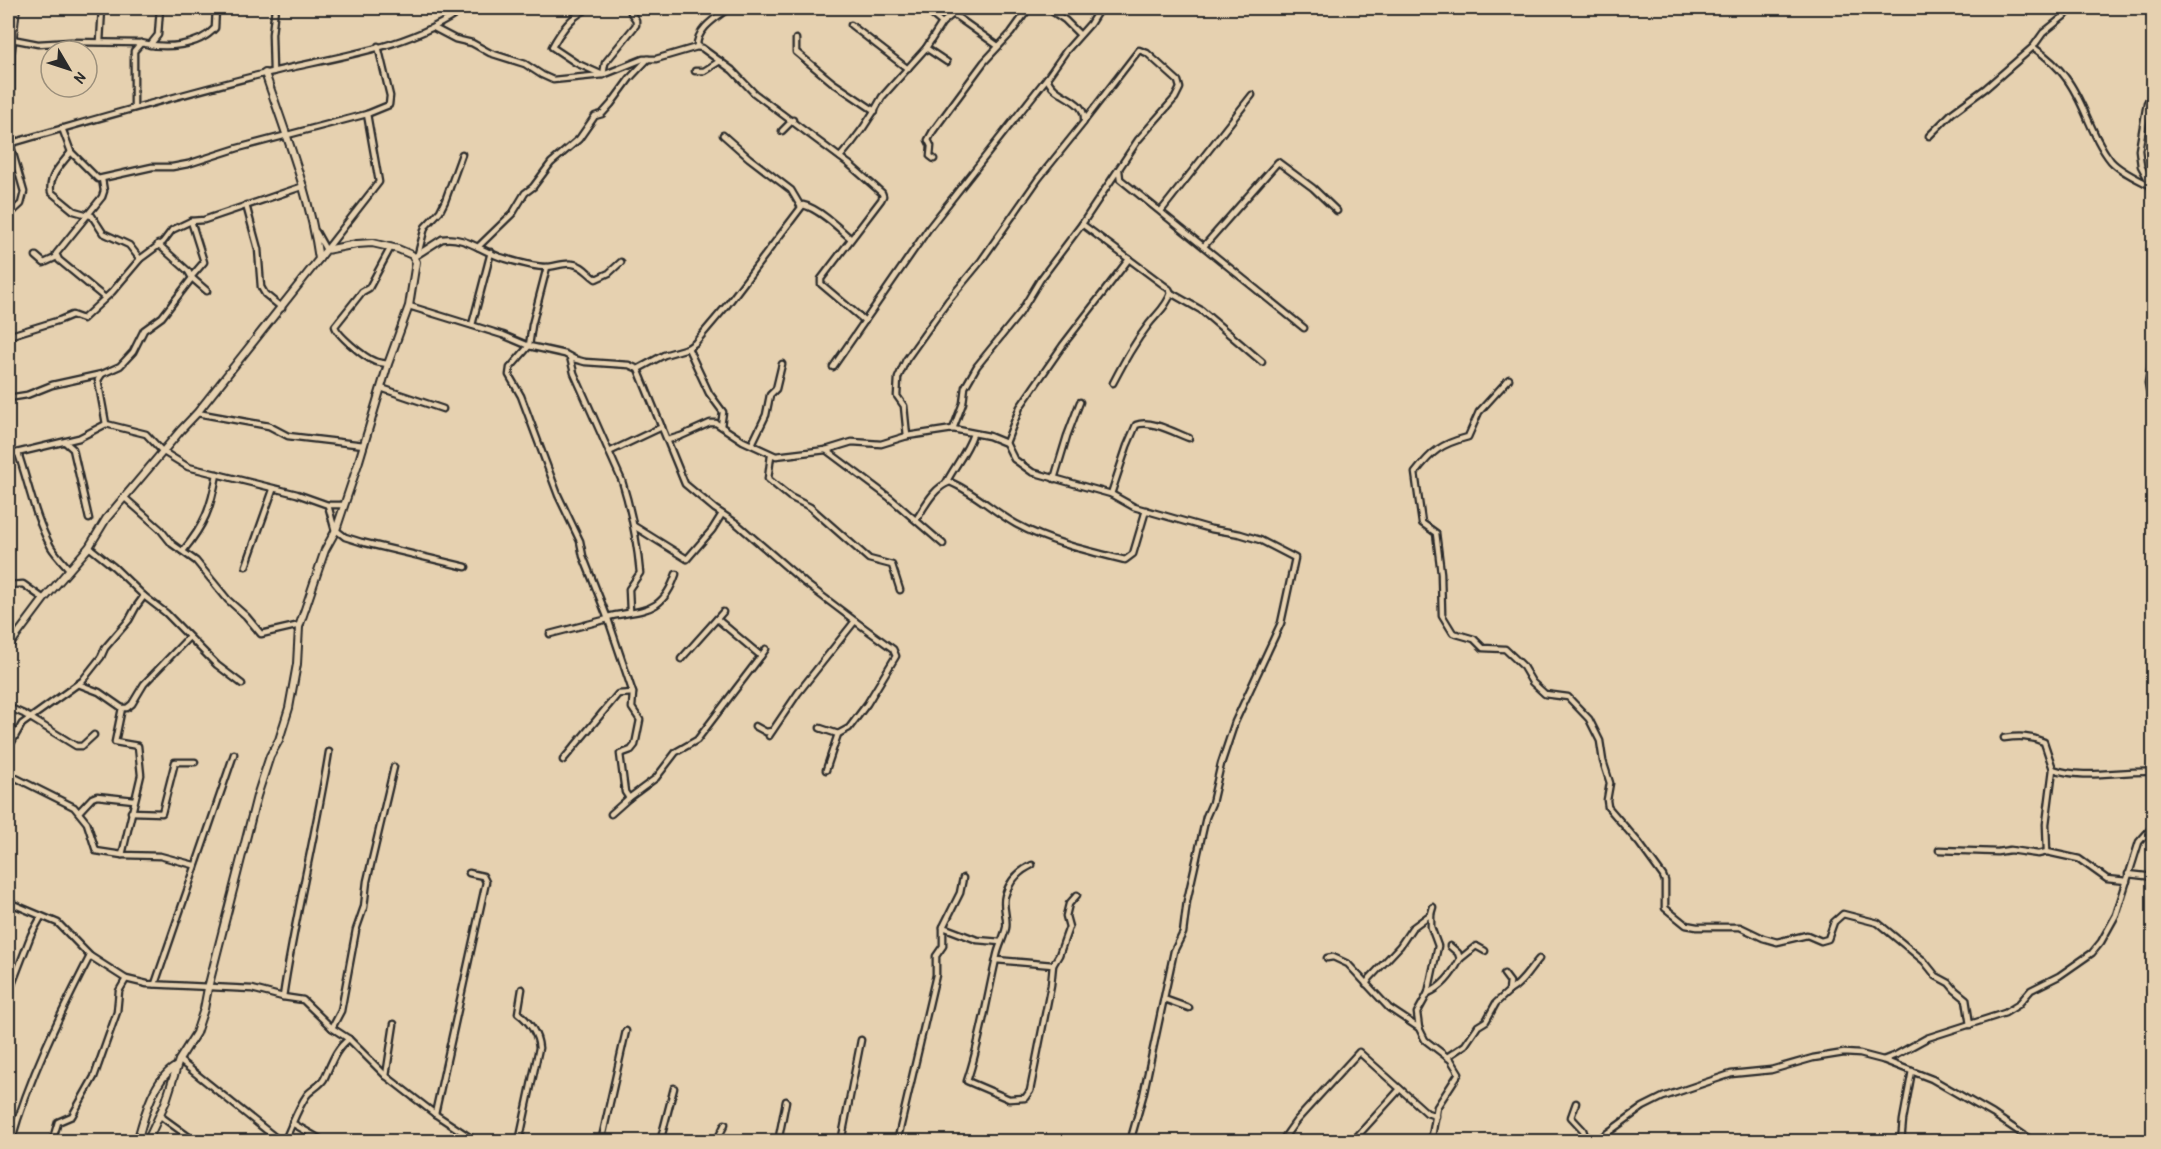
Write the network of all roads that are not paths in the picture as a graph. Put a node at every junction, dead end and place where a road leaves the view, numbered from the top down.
1 (16, 8) edge
2 (102, 8) edge
3 (160, 8) edge
4 (216, 8) edge
5 (275, 8) edge
6 (465, 8) edge
7 (578, 8) edge
8 (729, 8) edge
9 (924, 8) edge
10 (957, 8) edge
11 (1029, 8) edge
12 (1047, 8) edge
13 (1100, 8) edge
14 (2074, 8) edge
15 (631, 13) dead end
16 (953, 14) junction
17 (942, 23) junction
18 (851, 25) dead end
19 (434, 28) junction
20 (1079, 34) junction
21 (158, 35) junction
22 (12, 39) junction
23 (796, 39) dead end
24 (100, 42) junction
25 (127, 43) junction
26 (141, 44) junction
27 (150, 45) junction
28 (159, 45) junction
29 (378, 46) junction
30 (998, 46) junction
31 (2032, 46) junction
32 (697, 47) junction
33 (926, 48) junction
34 (134, 51) junction
35 (648, 59) junction
36 (720, 61) junction
37 (948, 62) dead end
38 (908, 69) junction
39 (695, 71) dead end
40 (273, 72) junction
41 (265, 73) junction
42 (603, 75) junction
43 (1047, 78) junction
44 (2154, 89) edge
45 (1252, 95) dead end
46 (134, 107) junction
47 (875, 111) junction
48 (367, 114) junction
49 (793, 120) junction
50 (1084, 122) junction
51 (62, 128) junction
52 (782, 131) dead end
53 (723, 135) dead end
54 (286, 136) junction
55 (1929, 136) dead end
56 (9, 143) edge
57 (71, 152) junction
58 (462, 154) dead end
59 (840, 157) junction
60 (934, 159) dead end
61 (1119, 170) junction
62 (102, 179) junction
63 (304, 186) junction
64 (2151, 186) junction
65 (2154, 198) edge
66 (246, 205) junction
67 (801, 207) junction
68 (1161, 211) junction
69 (1336, 211) dead end
70 (87, 215) junction
71 (8, 216) edge
72 (191, 221) junction
73 (1082, 224) junction
74 (314, 229) junction
75 (850, 238) junction
76 (158, 244) junction
77 (1204, 246) junction
78 (478, 247) junction
79 (391, 248) junction
80 (326, 250) junction
81 (491, 252) junction
82 (36, 256) dead end
83 (416, 256) junction
84 (57, 257) junction
85 (140, 259) junction
86 (1130, 259) junction
87 (319, 260) junction
88 (621, 262) dead end
89 (547, 267) junction
90 (192, 277) junction
91 (207, 291) dead end
92 (1171, 293) junction
93 (105, 298) junction
94 (409, 306) junction
95 (282, 308) junction
96 (865, 321) junction
97 (472, 325) junction
98 (1304, 328) dead end
99 (8, 336) edge
100 (529, 346) junction
101 (2154, 346) edge
102 (688, 348) junction
103 (570, 357) junction
104 (1262, 362) dead end
105 (388, 364) junction
106 (782, 364) dead end
107 (833, 367) dead end
108 (2151, 368) edge
109 (638, 369) junction
110 (102, 374) junction
111 (1509, 379) dead end
112 (1113, 383) dead end
113 (381, 388) junction
114 (8, 398) edge
115 (1080, 402) dead end
116 (443, 409) dead end
117 (197, 413) junction
118 (2154, 418) edge
119 (106, 424) junction
120 (721, 426) junction
121 (662, 427) junction
122 (953, 429) junction
123 (973, 434) junction
124 (907, 436) junction
125 (79, 438) junction
126 (1189, 438) dead end
127 (668, 440) junction
128 (65, 442) junction
129 (1006, 443) junction
130 (364, 444) junction
131 (752, 444) junction
132 (73, 449) junction
133 (826, 450) junction
134 (162, 451) junction
135 (609, 452) junction
136 (18, 453) junction
137 (8, 455) edge
138 (771, 455) junction
139 (217, 474) junction
140 (1054, 479) junction
141 (946, 483) junction
142 (273, 490) junction
143 (1111, 494) junction
144 (125, 498) junction
145 (328, 505) junction
146 (344, 506) junction
147 (1146, 510) junction
148 (722, 514) junction
149 (89, 519) dead end
150 (916, 520) junction
151 (634, 526) junction
152 (335, 531) junction
153 (943, 544) dead end
154 (89, 547) junction
155 (183, 551) junction
156 (246, 566) dead end
157 (466, 567) dead end
158 (69, 570) junction
159 (676, 574) dead end
160 (8, 585) edge
161 (900, 590) dead end
162 (144, 596) junction
163 (44, 599) junction
164 (630, 612) junction
165 (723, 612) dead end
166 (607, 618) junction
167 (717, 619) junction
168 (855, 621) junction
169 (300, 625) junction
170 (550, 634) dead end
171 (189, 637) junction
172 (8, 647) edge
173 (766, 649) dead end
174 (761, 656) junction
175 (681, 659) dead end
176 (78, 684) junction
177 (242, 684) dead end
178 (633, 693) junction
179 (8, 707) edge
180 (122, 708) junction
181 (31, 718) junction
182 (755, 726) dead end
183 (820, 728) dead end
184 (838, 734) junction
185 (94, 735) dead end
186 (2004, 738) dead end
187 (8, 749) edge
188 (329, 752) dead end
189 (234, 754) dead end
190 (563, 760) dead end
191 (195, 762) dead end
192 (394, 767) dead end
193 (2053, 769) junction
194 (826, 770) dead end
195 (2154, 772) edge
196 (8, 774) edge
197 (629, 798) junction
198 (134, 800) junction
199 (80, 812) junction
200 (131, 812) junction
201 (611, 814) dead end
202 (2154, 825) edge
203 (1939, 850) dead end
204 (2047, 852) junction
205 (123, 855) junction
206 (1032, 865) dead end
207 (194, 866) junction
208 (469, 873) dead end
209 (2128, 874) junction
210 (2154, 877) edge
211 (963, 878) dead end
212 (2127, 881) junction
213 (1077, 895) dead end
214 (8, 902) edge
215 (1433, 907) dead end
216 (1431, 914) junction
217 (41, 917) junction
218 (943, 927) junction
219 (1001, 942) junction
220 (1450, 946) dead end
221 (1485, 951) dead end
222 (90, 956) junction
223 (1327, 958) dead end
224 (1460, 959) junction
225 (1539, 959) dead end
226 (996, 960) junction
227 (1053, 965) junction
228 (1504, 974) dead end
229 (126, 979) junction
230 (155, 984) junction
231 (1366, 984) junction
232 (208, 988) junction
233 (522, 989) dead end
234 (1509, 991) junction
235 (1428, 993) junction
236 (8, 995) edge
237 (283, 997) junction
238 (1164, 999) junction
239 (1189, 1008) dead end
240 (394, 1024) dead end
241 (1970, 1025) junction
242 (332, 1028) junction
243 (1419, 1028) junction
244 (626, 1031) dead end
245 (349, 1039) junction
246 (861, 1040) dead end
247 (1896, 1055) junction
248 (1447, 1057) junction
249 (1883, 1060) junction
250 (177, 1063) junction
251 (1894, 1064) junction
252 (1912, 1071) junction
253 (386, 1076) junction
254 (674, 1088) dead end
255 (1400, 1089) junction
256 (786, 1101) dead end
257 (1576, 1102) dead end
258 (435, 1114) junction
259 (160, 1116) junction
260 (1436, 1116) junction
261 (292, 1123) junction
262 (725, 1124) dead end
263 (11, 1142) edge
264 (52, 1142) edge
265 (137, 1142) edge
266 (147, 1142) edge
267 (196, 1142) edge
268 (283, 1142) edge
269 (325, 1142) edge
270 (477, 1142) edge
271 (519, 1142) edge
272 (601, 1142) edge
273 (660, 1142) edge
274 (716, 1142) edge
275 (778, 1142) edge
276 (841, 1142) edge
277 (897, 1142) edge
278 (1130, 1142) edge
279 (1281, 1142) edge
280 (1352, 1142) edge
281 (1431, 1142) edge
282 (1587, 1142) edge
283 (1595, 1142) edge
284 (1901, 1142) edge
285 (2034, 1142) edge

1 - 22 street
2 - 24 street
3 - 21 street
4 - 28 street
5 - 40 street
6 - 19 street
7 - 42 street
8 - 32 street
9 - 17 street
10 - 16 street
11 - 30 street
12 - 20 street
13 - 20 street
14 - 31 street
15 - 42 street
16 - 17 street
16 - 30 street
17 - 33 street
18 - 38 street
19 - 29 street
19 - 42 street
20 - 43 street
21 - 27 street
21 - 28 street
22 - 24 street
22 - 56 street
23 - 47 street
24 - 25 street
25 - 26 street
25 - 34 street
26 - 27 street
26 - 34 street
27 - 28 street
29 - 40 street
29 - 48 street
30 - 60 street
31 - 55 street
31 - 64 street
32 - 35 street
32 - 36 street
33 - 37 street
33 - 38 street
34 - 46 street
35 - 42 street
35 - 78 street
36 - 39 street
36 - 49 street
38 - 47 street
40 - 41 street
41 - 46 street
41 - 54 street
43 - 50 street
43 - 96 street
44 - 64 street
45 - 68 street
46 - 51 street
47 - 59 street
48 - 54 street
48 - 80 street
49 - 52 street
49 - 59 street
50 - 61 street
50 - 124 street
51 - 56 street
51 - 57 street
53 - 67 street
54 - 62 street
54 - 63 street
56 - 71 street
57 - 62 street
57 - 70 street
58 - 83 street
59 - 75 street
61 - 68 street
61 - 73 street
62 - 70 street
63 - 66 street
63 - 74 street
64 - 65 street
66 - 72 street
66 - 95 street
67 - 75 street
67 - 102 street
68 - 77 street
69 - 77 street
70 - 84 street
70 - 85 street
72 - 76 street
72 - 90 street
73 - 86 street
73 - 122 street
74 - 80 street
74 - 87 street
75 - 96 street
76 - 85 street
76 - 90 street
77 - 98 street
78 - 81 street
78 - 83 street
79 - 80 street
79 - 83 street
79 - 105 street
80 - 87 street
81 - 89 street
81 - 97 street
82 - 84 street
83 - 94 street
84 - 93 street
85 - 93 street
86 - 92 street
86 - 129 street
87 - 95 street
88 - 89 street
89 - 100 street
90 - 91 street
90 - 110 street
92 - 104 street
92 - 112 street
93 - 99 street
94 - 97 street
94 - 105 street
95 - 117 street
96 - 107 street
97 - 100 street
100 - 103 street
100 - 166 street
101 - 108 street
102 - 109 street
102 - 120 street
103 - 109 street
103 - 135 street
105 - 113 street
106 - 131 street
108 - 118 street
109 - 121 street
110 - 114 street
110 - 119 street
111 - 241 street
113 - 116 street
113 - 130 street
115 - 140 street
117 - 130 street
117 - 134 street
119 - 125 street
119 - 134 street
120 - 127 street
120 - 131 street
121 - 127 street
121 - 135 street
122 - 123 street
122 - 124 street
123 - 129 street
123 - 141 street
124 - 133 street
125 - 128 street
125 - 132 street
126 - 143 street
127 - 148 street
128 - 132 street
128 - 136 street
129 - 140 street
130 - 146 street
131 - 138 street
132 - 149 street
133 - 138 street
133 - 150 street
134 - 139 street
134 - 144 street
135 - 151 street
136 - 137 street
136 - 158 street
138 - 161 street
139 - 142 street
139 - 155 street
140 - 143 street
141 - 147 street
141 - 150 street
142 - 145 street
142 - 156 street
143 - 147 street
144 - 154 street
144 - 155 street
145 - 146 street
145 - 152 street
146 - 152 street
147 - 238 street
148 - 151 street
148 - 168 street
150 - 153 street
151 - 164 street
152 - 157 street
152 - 169 street
154 - 158 street
154 - 162 street
155 - 169 street
158 - 163 street
159 - 164 street
160 - 163 street
162 - 171 street
162 - 176 street
163 - 172 street
164 - 166 street
165 - 167 street
166 - 170 street
166 - 178 street
167 - 174 street
167 - 175 street
168 - 182 street
168 - 184 street
169 - 232 street
171 - 177 street
171 - 180 street
173 - 174 street
174 - 197 street
176 - 180 street
176 - 181 street
178 - 190 street
178 - 197 street
179 - 181 street
180 - 198 street
181 - 185 street
181 - 187 street
183 - 184 street
184 - 194 street
186 - 193 street
188 - 237 street
189 - 207 street
191 - 200 street
192 - 242 street
193 - 195 street
193 - 204 street
196 - 199 street
197 - 201 street
198 - 199 street
198 - 200 street
199 - 205 street
200 - 205 street
202 - 209 street
203 - 204 street
204 - 212 street
205 - 207 street
206 - 219 street
207 - 230 street
208 - 258 street
209 - 210 street
209 - 212 street
211 - 218 street
212 - 241 street
213 - 227 street
214 - 217 street
215 - 216 street
216 - 231 street
216 - 235 street
217 - 222 street
217 - 236 street
218 - 219 street
218 - 277 street
219 - 226 street
220 - 224 street
221 - 224 street
222 - 229 street
222 - 263 street
223 - 231 street
224 - 235 street
225 - 234 street
226 - 227 street
226 - 227 street
228 - 234 street
229 - 230 street
229 - 264 street
230 - 232 street
231 - 243 street
232 - 237 street
232 - 250 street
233 - 271 street
234 - 248 street
235 - 243 street
237 - 242 street
238 - 239 street
238 - 278 street
240 - 253 street
241 - 247 street
242 - 245 street
243 - 248 street
244 - 272 street
245 - 253 street
245 - 261 street
246 - 276 street
247 - 249 street
247 - 251 street
248 - 260 street
249 - 251 street
249 - 283 street
250 - 259 street
250 - 265 street
250 - 268 street
251 - 252 street
252 - 284 street
252 - 285 street
253 - 258 street
254 - 273 street
255 - 260 street
255 - 279 street
255 - 280 street
256 - 275 street
257 - 282 street
258 - 270 street
259 - 266 street
259 - 267 street
260 - 281 street
261 - 268 street
261 - 269 street
262 - 274 street

